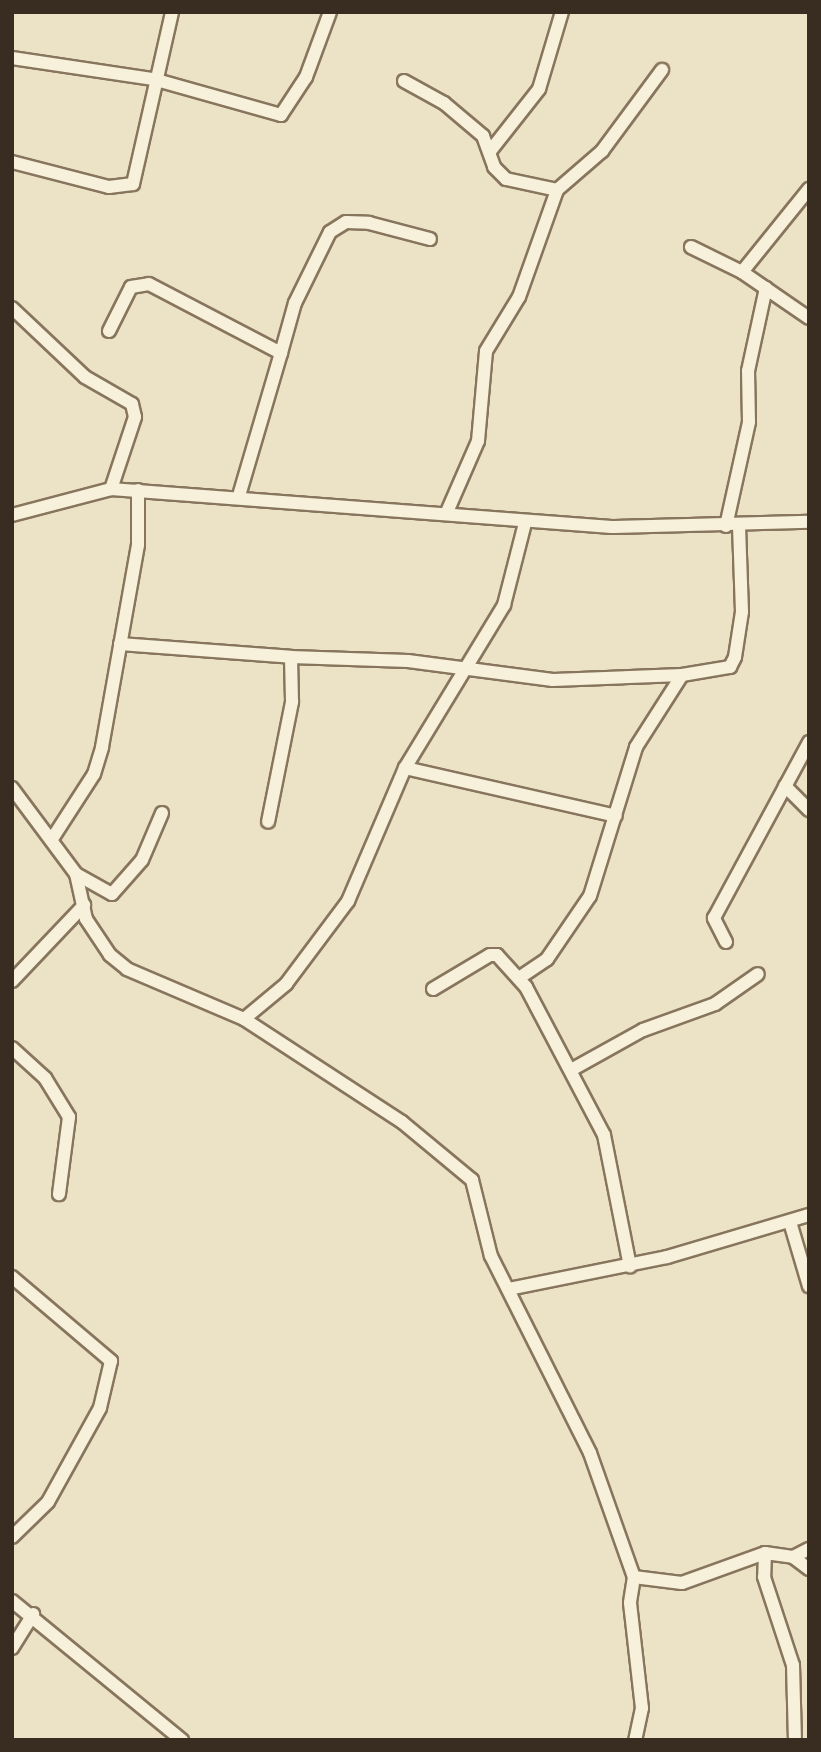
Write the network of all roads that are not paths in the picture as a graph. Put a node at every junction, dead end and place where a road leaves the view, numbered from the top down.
1 (172, 12) edge
2 (331, 12) edge
3 (562, 12) edge
4 (12, 58) edge
5 (662, 70) dead end
6 (153, 79) junction
7 (404, 81) dead end
8 (492, 150) junction
9 (12, 162) edge
10 (809, 189) edge
11 (557, 190) junction
12 (430, 239) dead end
13 (691, 247) dead end
14 (742, 272) junction
15 (766, 288) junction
16 (12, 308) edge
17 (809, 317) edge
18 (109, 331) dead end
19 (281, 353) junction
20 (111, 489) junction
21 (138, 490) junction
22 (239, 496) junction
23 (447, 512) junction
24 (12, 515) edge
25 (809, 522) edge
26 (525, 523) junction
27 (739, 525) junction
28 (726, 526) junction
29 (120, 644) junction
30 (291, 657) junction
31 (465, 666) junction
32 (682, 675) junction
33 (809, 741) edge
34 (405, 768) junction
35 (785, 786) junction
36 (12, 788) edge
37 (809, 810) edge
38 (162, 813) dead end
39 (616, 816) junction
40 (268, 822) dead end
41 (52, 839) junction
42 (76, 874) junction
43 (84, 905) junction
44 (726, 942) dead end
45 (758, 974) dead end
46 (519, 978) junction
47 (12, 981) edge
48 (433, 989) dead end
49 (244, 1019) junction
50 (12, 1048) edge
51 (571, 1070) junction
52 (59, 1194) dead end
53 (809, 1215) edge
54 (790, 1222) junction
55 (630, 1266) junction
56 (12, 1277) edge
57 (809, 1286) edge
58 (509, 1289) junction
59 (12, 1537) edge
60 (809, 1549) edge
61 (765, 1553) junction
62 (793, 1557) junction
63 (809, 1569) edge
64 (634, 1577) junction
65 (12, 1601) edge
66 (33, 1614) junction
67 (12, 1648) edge
68 (182, 1740) edge
69 (635, 1740) edge
70 (795, 1740) edge

1 - 6 street
2 - 6 street
3 - 8 street
4 - 6 street
5 - 11 street
6 - 9 street
7 - 8 street
8 - 11 street
10 - 14 street
11 - 23 street
12 - 19 street
13 - 14 street
14 - 15 street
15 - 17 street
15 - 28 street
16 - 20 street
18 - 19 street
19 - 22 street
20 - 21 street
20 - 24 street
21 - 22 street
21 - 29 street
22 - 23 street
23 - 26 street
25 - 27 street
26 - 28 street
26 - 31 street
27 - 28 street
27 - 32 street
29 - 30 street
29 - 41 street
30 - 31 street
30 - 40 street
31 - 32 street
31 - 34 street
32 - 39 street
33 - 35 street
34 - 39 street
34 - 49 street
35 - 37 street
35 - 44 street
36 - 41 street
38 - 42 street
39 - 46 street
41 - 42 street
42 - 43 street
43 - 47 street
43 - 49 street
45 - 51 street
46 - 48 street
46 - 51 street
49 - 58 street
50 - 52 street
51 - 55 street
53 - 54 street
54 - 55 street
54 - 57 street
55 - 58 street
56 - 59 street
58 - 64 street
60 - 62 street
61 - 62 street
61 - 64 street
61 - 70 street
62 - 63 street
64 - 69 street
65 - 66 street
66 - 67 street
66 - 68 street

